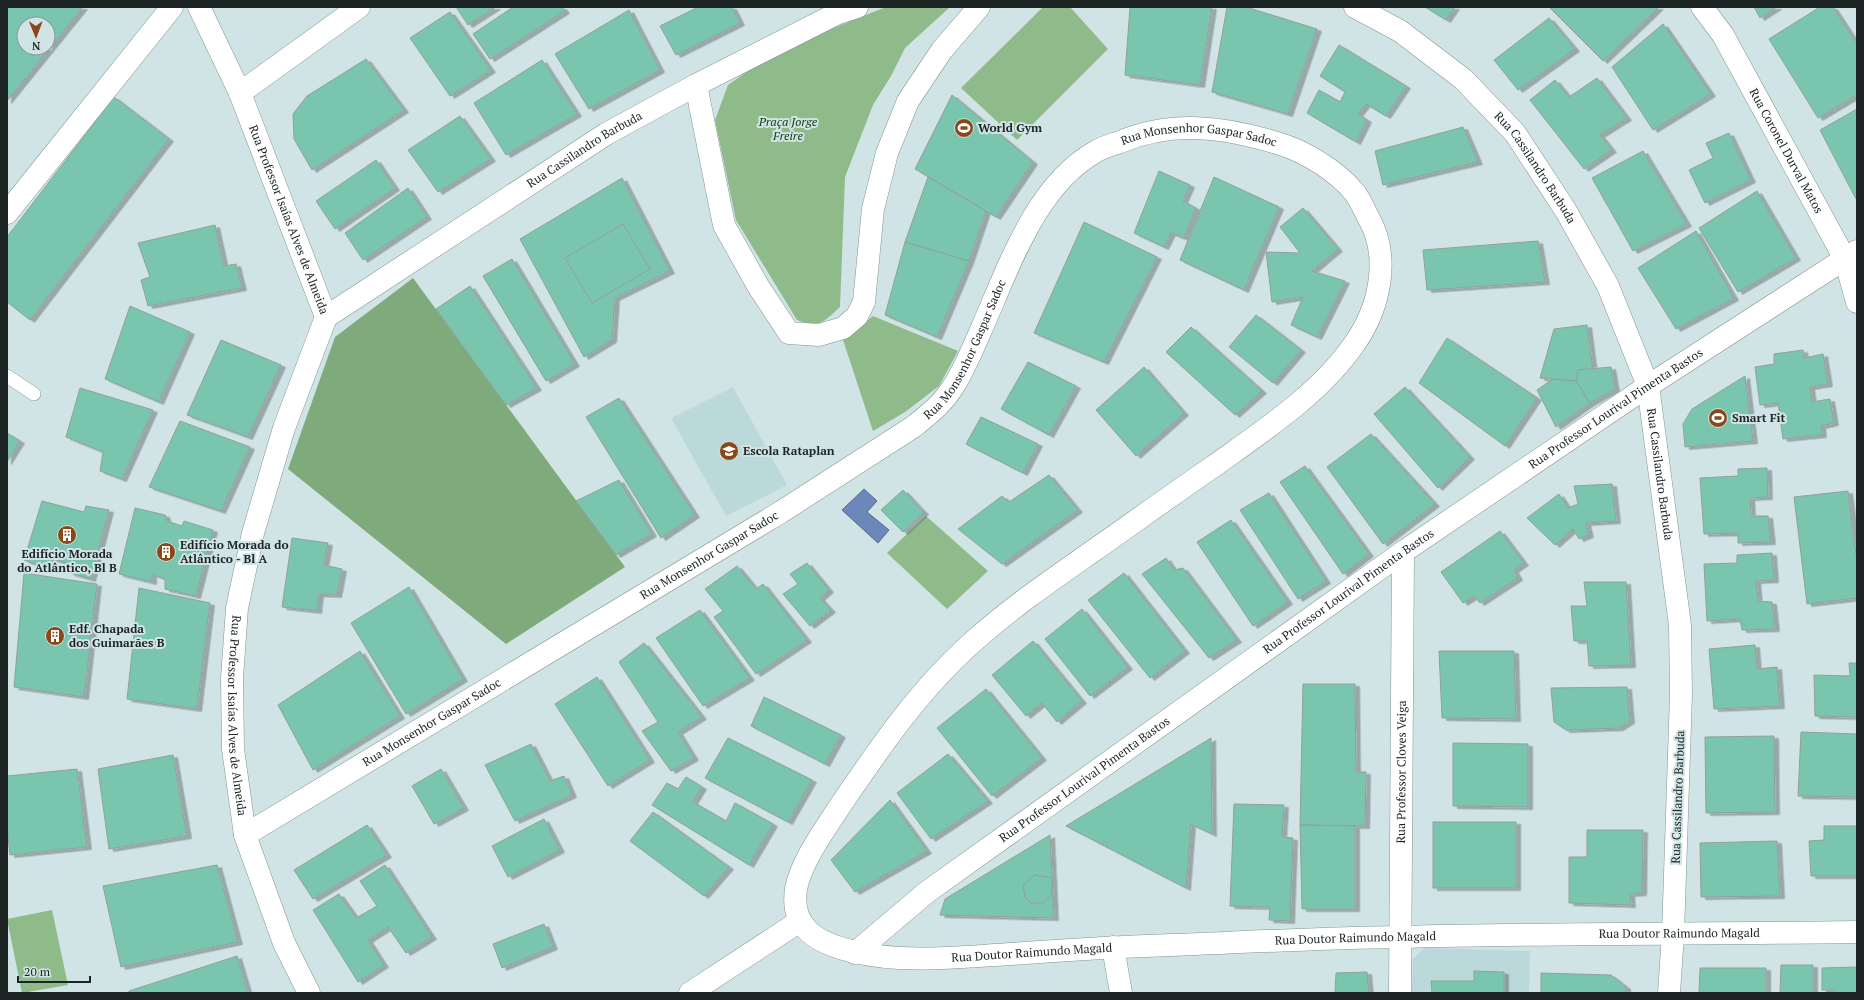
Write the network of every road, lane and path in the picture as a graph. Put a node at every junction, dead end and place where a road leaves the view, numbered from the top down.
1 (172, 7) edge
2 (199, 7) edge
3 (358, 7) edge
4 (857, 7) edge
5 (978, 7) edge
6 (1355, 7) edge
7 (1702, 7) edge
8 (696, 85) junction
9 (240, 93) junction
10 (7, 214) edge
11 (1851, 255) edge
12 (1857, 302) edge
13 (326, 317) junction
14 (7, 376) edge
15 (1648, 386) junction
16 (34, 394) dead end
17 (1403, 552) junction
18 (244, 835) junction
19 (800, 921) junction
20 (1857, 932) edge
21 (1673, 934) junction
22 (1400, 937) junction
23 (1112, 947) junction
24 (855, 953) junction
25 (309, 993) edge
26 (690, 993) edge
27 (1121, 993) edge
28 (1400, 993) edge
29 (1669, 993) edge

1 - 10 street
2 - 9 street, Rua Professor Isaías Alves de Almeida
3 - 9 street
4 - 8 street, Rua Cassilandro Barbuda
5 - 8 street
6 - 15 street, Rua Cassilandro Barbuda
7 - 11 street, Rua Coronel Durval Matos
8 - 13 street, Rua Cassilandro Barbuda
9 - 13 street, Rua Professor Isaías Alves de Almeida
11 - 12 street, Rua Coronel Durval Matos
11 - 15 street, Rua Professor Lourival Pimenta Bastos
13 - 18 street, Rua Professor Isaías Alves de Almeida
14 - 16 lane
15 - 17 street, Rua Professor Lourival Pimenta Bastos
15 - 21 street, Rua Cassilandro Barbuda
17 - 22 street, Rua Professor Cloves Veiga
17 - 24 street, Rua Professor Lourival Pimenta Bastos
18 - 19 street, Rua Monsenhor Gaspar Sadoc
18 - 25 street, Rua Professor Isaías Alves de Almeida
19 - 24 street, Rua Monsenhor Gaspar Sadoc
19 - 26 street
20 - 21 street, Rua Doutor Raimundo Magald
21 - 22 street, Rua Doutor Raimundo Magald
21 - 29 street, Rua Cassilandro Barbuda
22 - 23 street, Rua Doutor Raimundo Magald
22 - 28 street, Rua Professor Cloves Veiga
23 - 24 street, Rua Doutor Raimundo Magald
23 - 27 street

